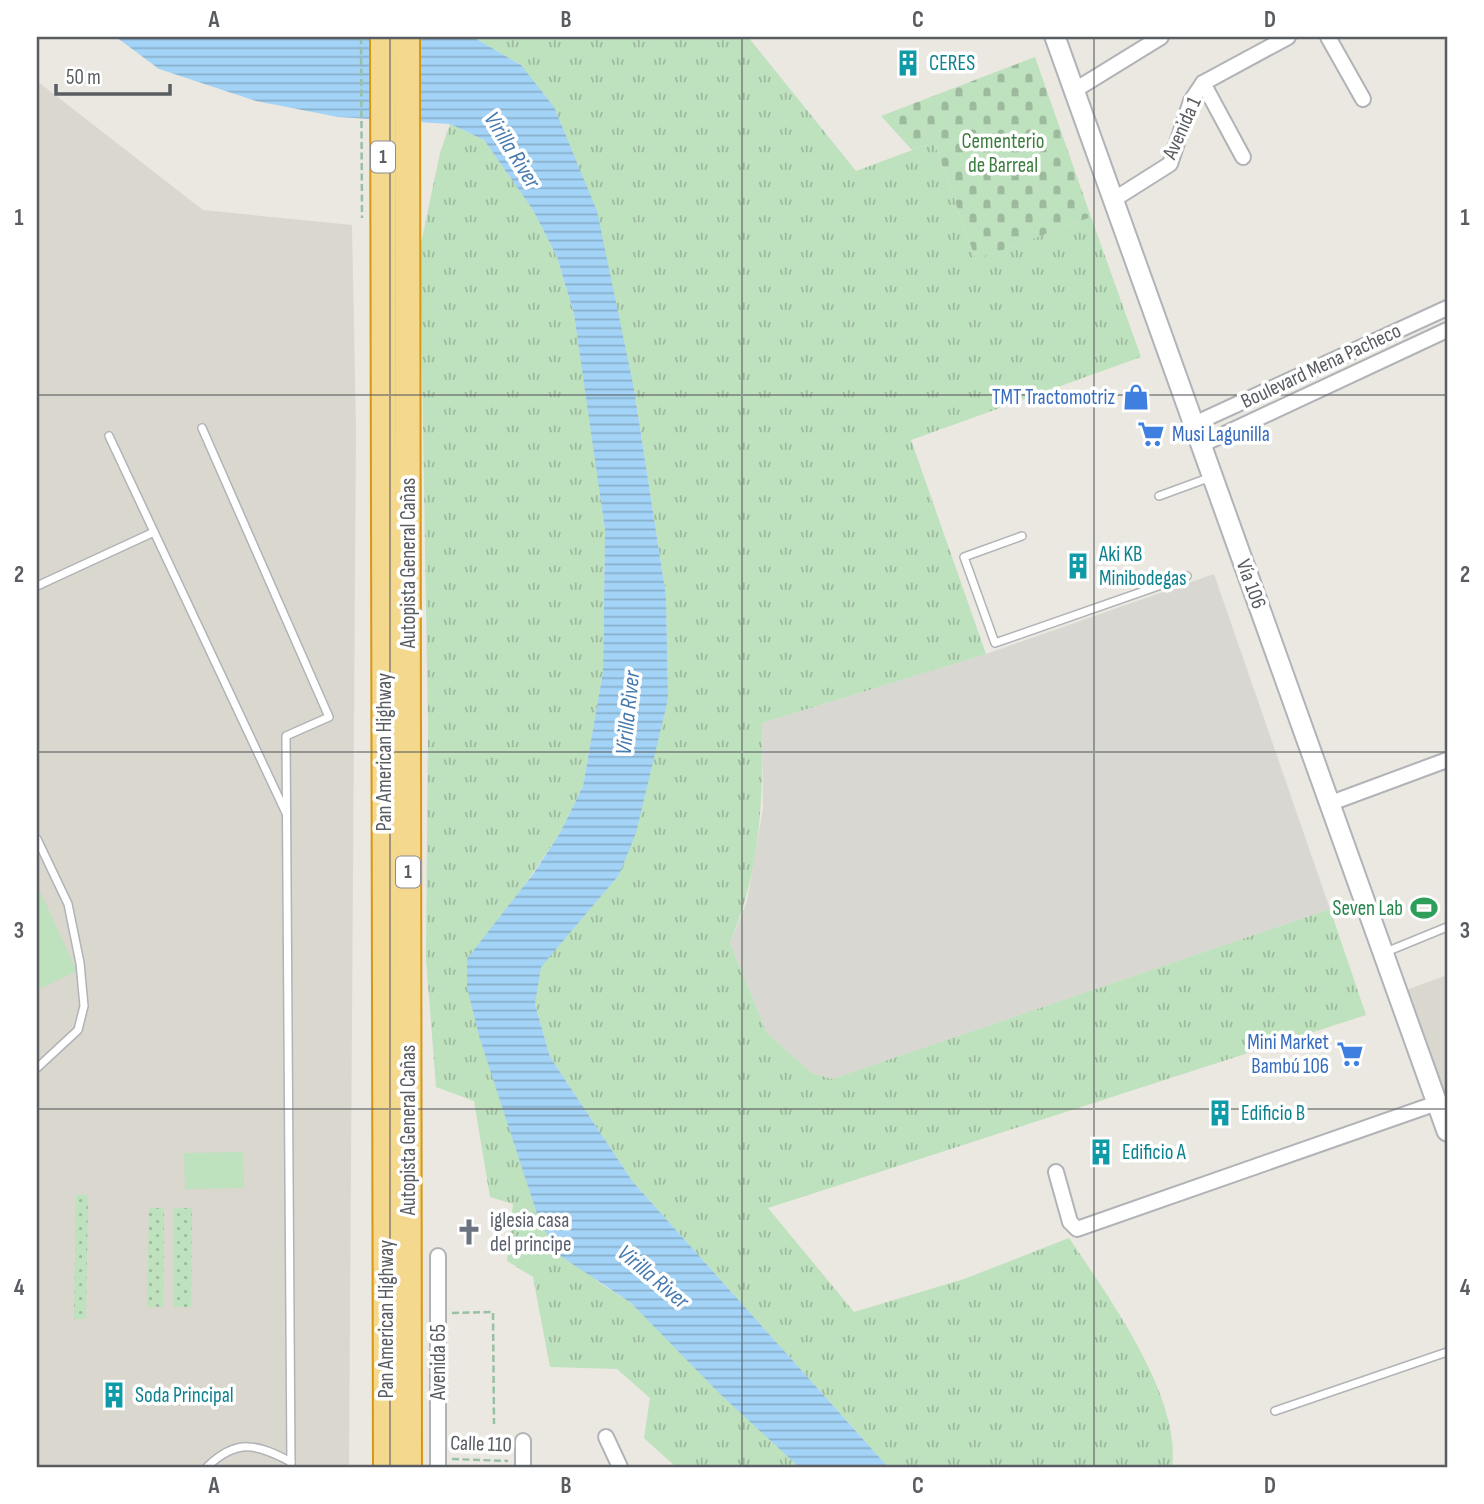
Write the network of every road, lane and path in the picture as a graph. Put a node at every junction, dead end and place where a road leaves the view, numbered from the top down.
1 (361, 37) edge
2 (383, 37) edge
3 (407, 37) edge
4 (1055, 37) edge
5 (1161, 37) edge
6 (1288, 37) edge
7 (1328, 37) edge
8 (1203, 83) junction
9 (1075, 90) junction
10 (1363, 99) dead end
11 (1243, 158) dead end
12 (1113, 200) junction
13 (362, 225) dead end
14 (395, 277) junction
15 (1447, 308) edge
16 (1447, 330) edge
17 (1348, 354) junction
18 (1357, 372) junction
19 (1195, 425) junction
20 (202, 428) dead end
21 (109, 436) dead end
22 (1201, 445) junction
23 (1212, 477) junction
24 (1159, 496) dead end
25 (154, 532) junction
26 (1022, 536) dead end
27 (1187, 576) dead end
28 (37, 586) edge
29 (1447, 760) edge
30 (1331, 803) junction
31 (288, 817) junction
32 (37, 839) edge
33 (1447, 928) edge
34 (1384, 952) junction
35 (37, 1068) edge
36 (1437, 1103) junction
37 (1447, 1131) edge
38 (1056, 1172) dead end
39 (438, 1256) dead end
40 (438, 1313) junction
41 (1447, 1352) edge
42 (1275, 1411) dead end
43 (494, 1424) dead end
44 (606, 1437) dead end
45 (523, 1441) dead end
46 (438, 1463) edge
47 (291, 1464) edge
48 (523, 1464) edge
49 (207, 1467) edge
50 (386, 1467) edge
51 (409, 1467) edge
52 (620, 1467) edge

1 - 13 path
2 - 14 highway, Pan American Highway / 1
3 - 14 highway, Autopista General Cañas / 1
4 - 9 main road, Vía 106
5 - 9 street
6 - 8 street, Avenida 1
7 - 10 street
8 - 11 street
8 - 12 street, Avenida 1
9 - 12 main road, Vía 106
12 - 19 main road, Vía 106
14 - 50 highway, Pan American Highway / 1
14 - 51 highway, Autopista General Cañas / 1
15 - 17 street, Boulevard Mena Pacheco
16 - 18 street, Boulevard Mena Pacheco
17 - 18 street
17 - 19 street, Boulevard Mena Pacheco
18 - 22 street, Boulevard Mena Pacheco
19 - 22 main road, Vía 106
20 - 31 lane
21 - 25 lane
22 - 23 main road, Vía 106
23 - 24 lane
23 - 30 main road, Vía 106
25 - 28 lane
25 - 31 lane
26 - 27 lane
29 - 30 street
30 - 34 main road, Vía 106
31 - 47 lane
32 - 35 lane
33 - 34 lane
34 - 36 main road, Vía 106
36 - 37 main road, Vía 106
36 - 38 street
39 - 40 street, Avenida 65
40 - 43 path
40 - 46 street, Avenida 65
41 - 42 lane
44 - 52 street
45 - 48 street
46 - 48 path, Calle 110
47 - 49 lane

